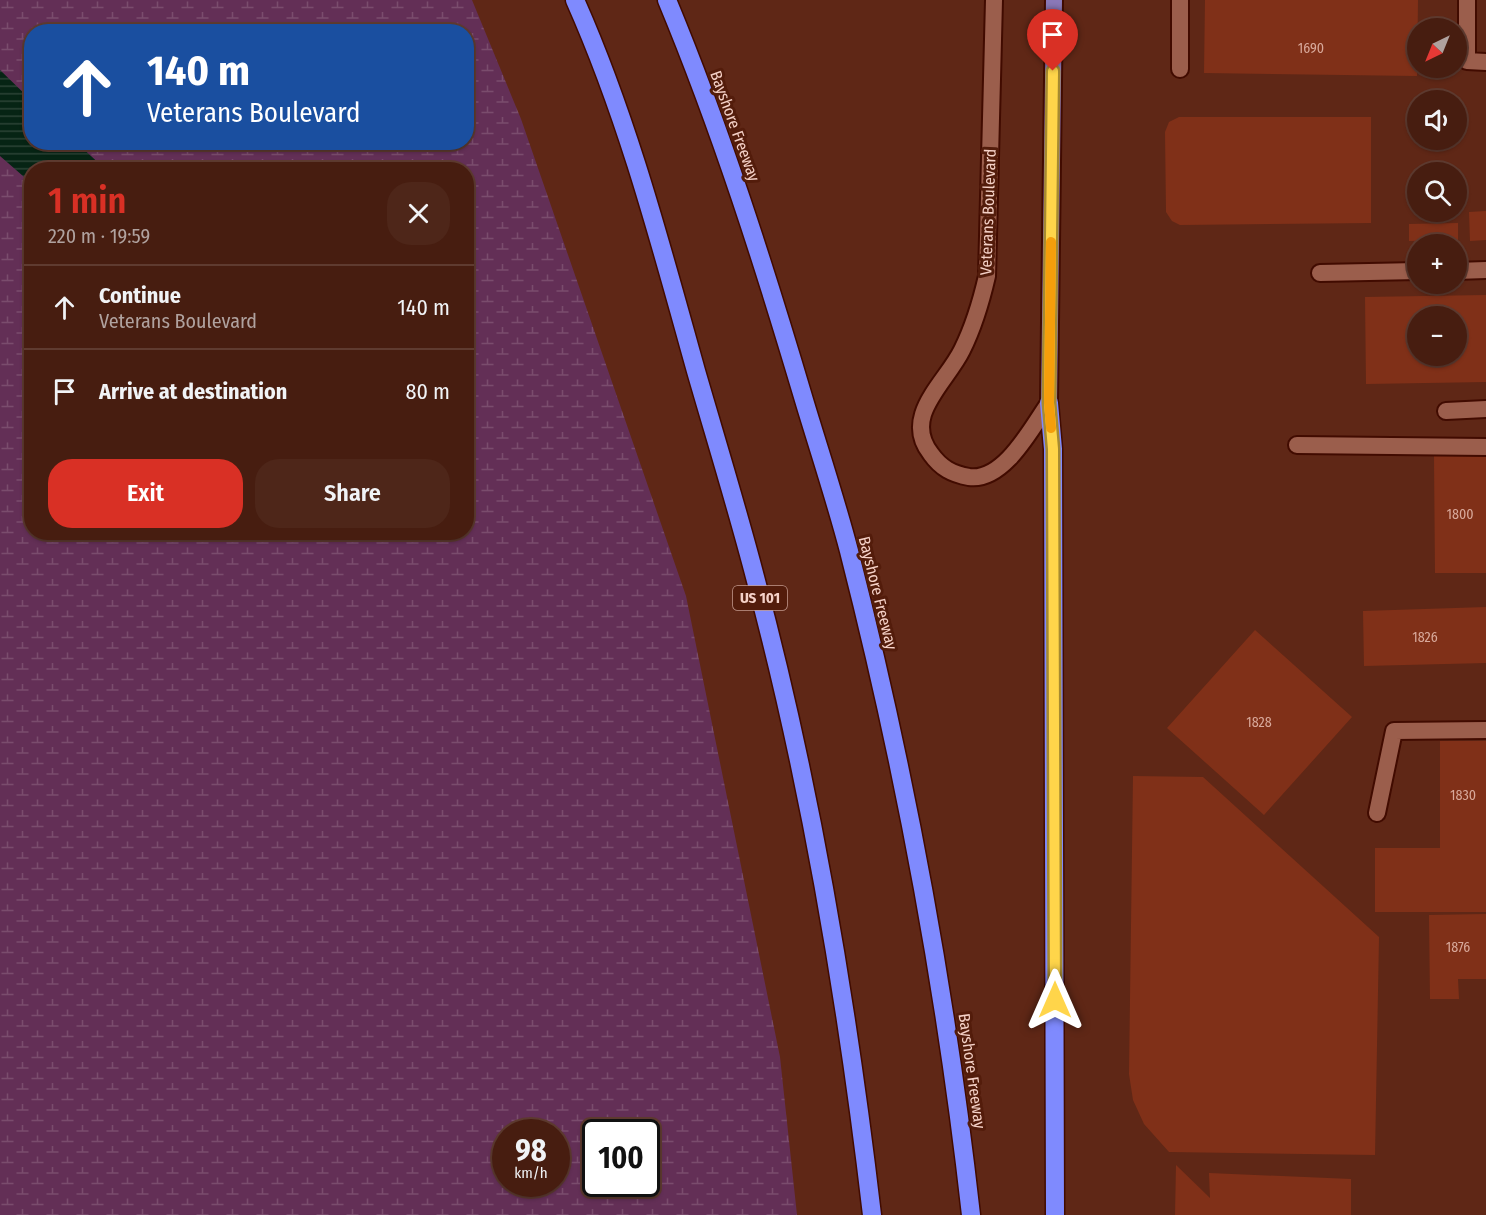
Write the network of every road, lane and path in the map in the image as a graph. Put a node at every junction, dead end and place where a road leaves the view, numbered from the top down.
1 (575, 0) edge
2 (667, 0) edge
3 (994, 0) edge
4 (1054, 0) edge
5 (1180, 0) edge
6 (1467, 0) edge
7 (1486, 62) edge
8 (1180, 69) dead end
9 (1486, 270) edge
10 (1407, 271) edge
11 (1467, 271) edge
12 (1320, 273) dead end
13 (1049, 403) junction
14 (1486, 409) edge
15 (1446, 411) dead end
16 (1298, 445) dead end
17 (1486, 447) edge
18 (1486, 730) edge
19 (1377, 813) dead end
20 (872, 1215) edge
21 (971, 1215) edge
22 (1055, 1215) edge

1 - 20 highway, US 101
2 - 21 highway, Bayshore Freeway
3 - 13 street, Veterans Boulevard
4 - 13 main road
5 - 8 street
6 - 7 street
9 - 11 street
10 - 12 street
13 - 22 highway
14 - 15 street
16 - 17 street
18 - 19 street

